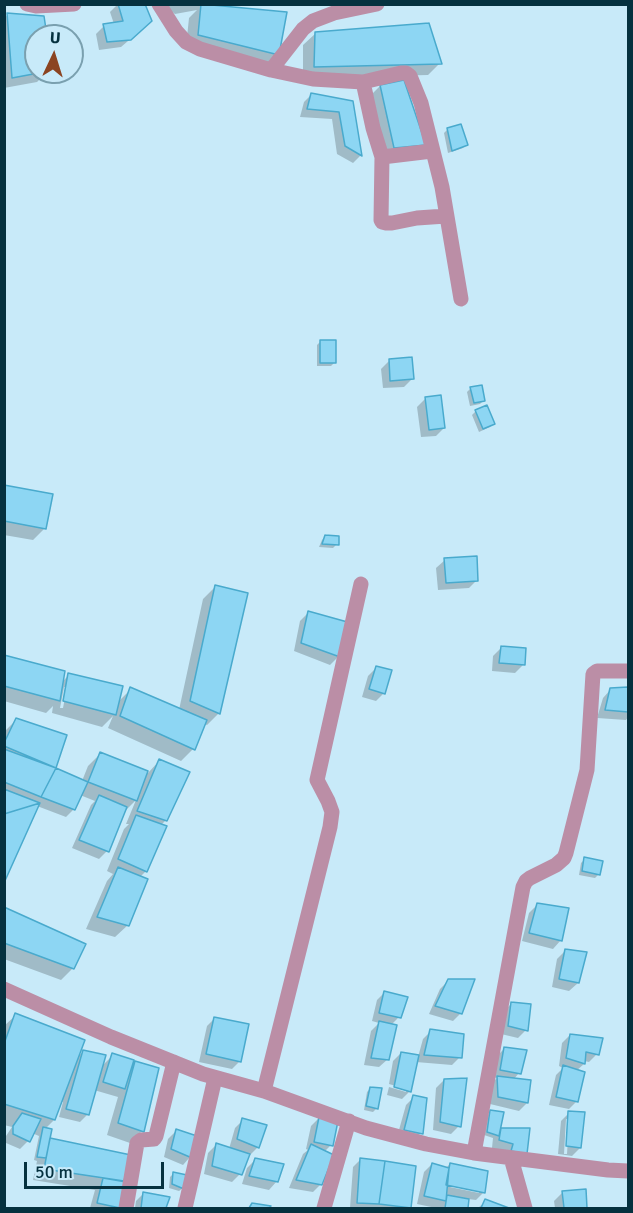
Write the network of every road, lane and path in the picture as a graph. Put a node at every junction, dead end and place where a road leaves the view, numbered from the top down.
1 (27, 4) edge
2 (74, 4) edge
3 (159, 4) edge
4 (377, 4) edge
5 (271, 70) junction
6 (363, 82) junction
7 (432, 151) junction
8 (382, 157) junction
9 (446, 216) junction
10 (461, 299) dead end
11 (361, 584) dead end
12 (628, 671) edge
13 (4, 989) edge
14 (174, 1062) junction
15 (215, 1078) junction
16 (264, 1091) junction
17 (349, 1121) junction
18 (474, 1153) junction
19 (511, 1158) junction
20 (628, 1171) edge
21 (126, 1209) edge
22 (185, 1209) edge
23 (324, 1209) edge
24 (525, 1209) edge

1 - 2 street
3 - 5 street
4 - 5 street
5 - 6 street
6 - 7 street
6 - 8 street
7 - 8 street
7 - 9 street
8 - 9 street
9 - 10 street
11 - 16 street
12 - 18 street
13 - 14 street
14 - 15 street
14 - 21 street
15 - 16 street
15 - 22 street
16 - 17 street
17 - 18 street
17 - 23 street
18 - 19 street
19 - 20 street
19 - 24 street

